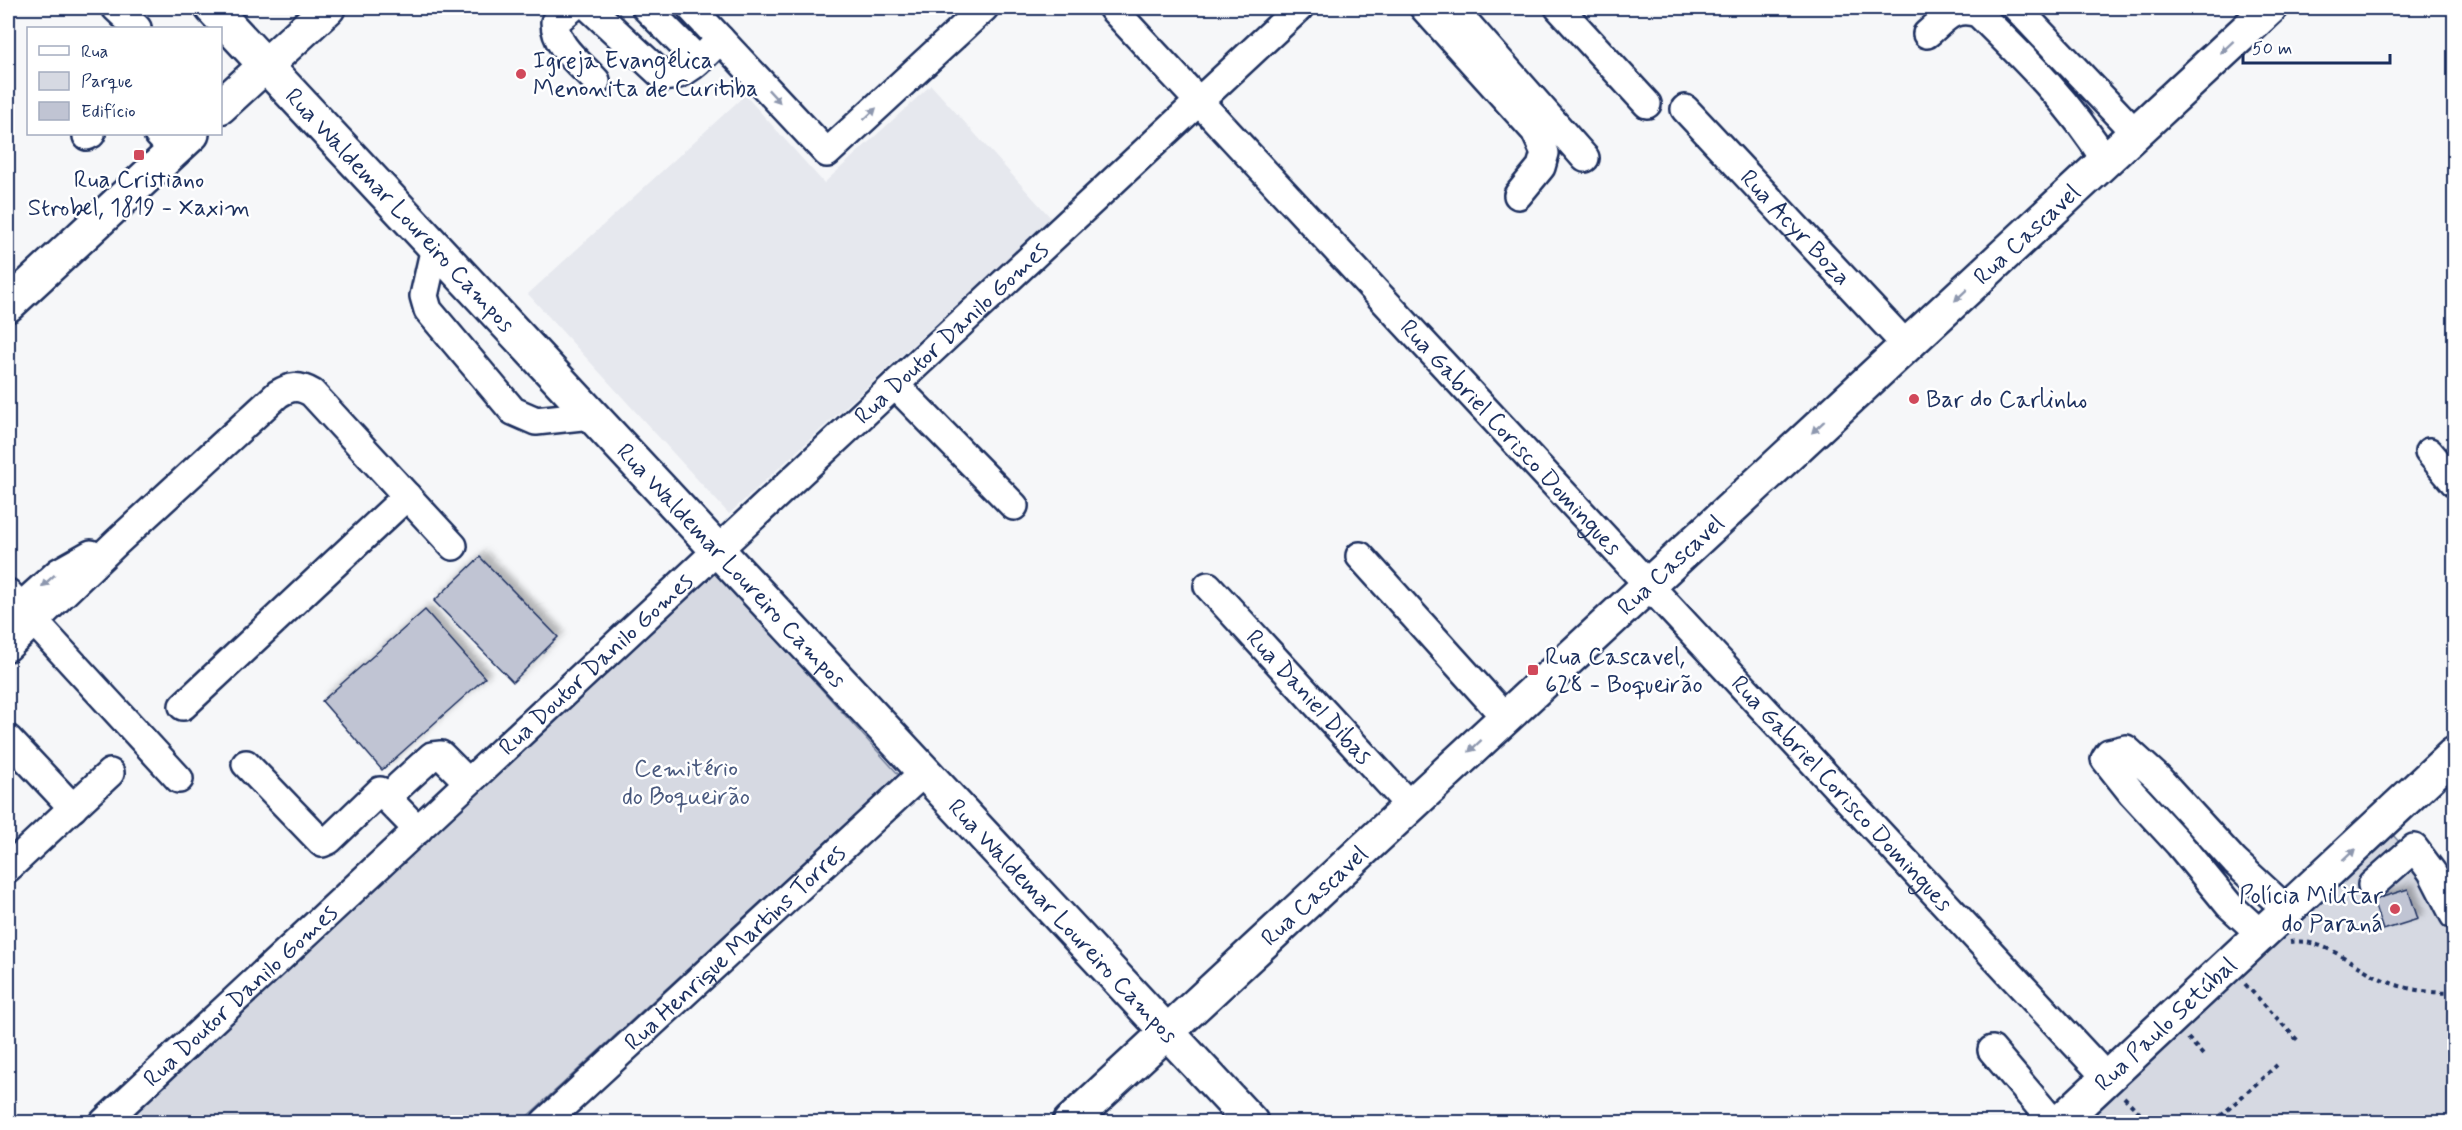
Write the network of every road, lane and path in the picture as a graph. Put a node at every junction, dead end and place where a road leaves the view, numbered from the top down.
1 (212, 8) edge
2 (328, 8) edge
3 (590, 8) edge
4 (646, 8) edge
5 (691, 8) edge
6 (984, 8) edge
7 (1112, 8) edge
8 (1299, 8) edge
9 (1424, 8) edge
10 (1453, 8) edge
11 (1558, 8) edge
12 (2017, 8) edge
13 (2270, 8) edge
14 (555, 12) edge
15 (1927, 34) dead end
16 (720, 39) junction
17 (698, 60) junction
18 (266, 65) junction
19 (596, 81) dead end
20 (1199, 101) junction
21 (1647, 104) dead end
22 (222, 105) edge
23 (1685, 109) dead end
24 (2133, 134) junction
25 (175, 139) edge
26 (1585, 158) dead end
27 (2105, 160) junction
28 (1518, 195) dead end
29 (435, 247) junction
30 (8, 305) edge
31 (1906, 345) junction
32 (895, 385) junction
33 (591, 415) junction
34 (407, 496) junction
35 (1014, 507) dead end
36 (453, 546) dead end
37 (718, 550) junction
38 (1360, 556) dead end
39 (1649, 585) junction
40 (1208, 586) dead end
41 (17, 610) edge
42 (8, 647) edge
43 (183, 706) dead end
44 (1506, 718) junction
45 (8, 739) edge
46 (2454, 754) edge
47 (246, 764) dead end
48 (924, 772) junction
49 (110, 773) dead end
50 (179, 779) dead end
51 (468, 782) junction
52 (399, 786) dead end
53 (1410, 806) junction
54 (73, 808) junction
55 (418, 830) junction
56 (8, 868) edge
57 (2372, 885) dead end
58 (2288, 910) junction
59 (2454, 915) edge
60 (2273, 939) junction
61 (2229, 967) junction
62 (2454, 993) edge
63 (1167, 1032) junction
64 (2185, 1035) dead end
65 (2300, 1043) dead end
66 (1992, 1050) dead end
67 (2203, 1055) dead end
68 (2277, 1065) dead end
69 (2115, 1086) junction
70 (104, 1122) edge
71 (545, 1122) edge
72 (1071, 1122) edge
73 (1251, 1122) edge
74 (2053, 1122) edge
75 (2060, 1122) edge
76 (2148, 1122) edge
77 (2214, 1122) edge

1 - 18 main road, Rua Waldemar Loureiro Campos
2 - 18 main road
3 - 17 street
4 - 17 street
5 - 16 street
16 -> 6 street
7 - 20 street, Rua Gabriel Corisco Domingues
8 - 20 street, Rua Doutor Danilo Gomes
9 - 28 street
10 - 26 street
11 - 21 street
12 - 24 street
13 -> 24 main road, Rua Cascavel
14 - 19 street
15 - 27 street
16 - 17 street
18 - 22 main road
18 - 29 main road, Rua Waldemar Loureiro Campos
20 - 32 street, Rua Doutor Danilo Gomes
20 - 39 street, Rua Gabriel Corisco Domingues
23 - 31 street, Rua Acyr Boza
24 - 27 main road, Rua Cascavel
25 - 30 main road
27 -> 31 main road, Rua Cascavel
29 - 33 main road, Rua Waldemar Loureiro Campos
29 - 33 street
31 -> 39 main road, Rua Cascavel
32 - 35 street
32 - 37 street, Rua Doutor Danilo Gomes
33 - 37 main road, Rua Waldemar Loureiro Campos
34 - 36 street
34 - 41 street
34 - 43 street
37 - 48 main road, Rua Waldemar Loureiro Campos
37 - 51 street, Rua Doutor Danilo Gomes
38 - 44 street
39 - 44 main road, Rua Cascavel
39 - 69 street, Rua Gabriel Corisco Domingues
40 - 53 street, Rua Daniel Dibas
41 - 42 street
41 - 50 street
44 -> 53 main road, Rua Cascavel
45 - 54 street
58 -> 46 main road, Rua Paulo Setúbal
47 - 55 street
48 - 63 main road, Rua Waldemar Loureiro Campos
48 - 71 street, Rua Henrique Martins Torres
49 - 54 street
51 - 52 street
51 - 55 street, Rua Doutor Danilo Gomes
53 - 63 main road, Rua Cascavel
54 - 56 street
55 - 70 street, Rua Doutor Danilo Gomes
57 - 59 street
58 - 60 main road, Rua Paulo Setúbal
58 - 60 street
60 - 61 main road, Rua Paulo Setúbal
60 - 62 path
61 - 65 path
61 - 69 main road, Rua Paulo Setúbal
63 - 72 main road, Rua Cascavel
63 - 73 main road, Rua Waldemar Loureiro Campos
64 - 67 path
66 - 74 street
68 - 77 path
69 - 75 main road, Rua Paulo Setúbal
69 - 76 path

